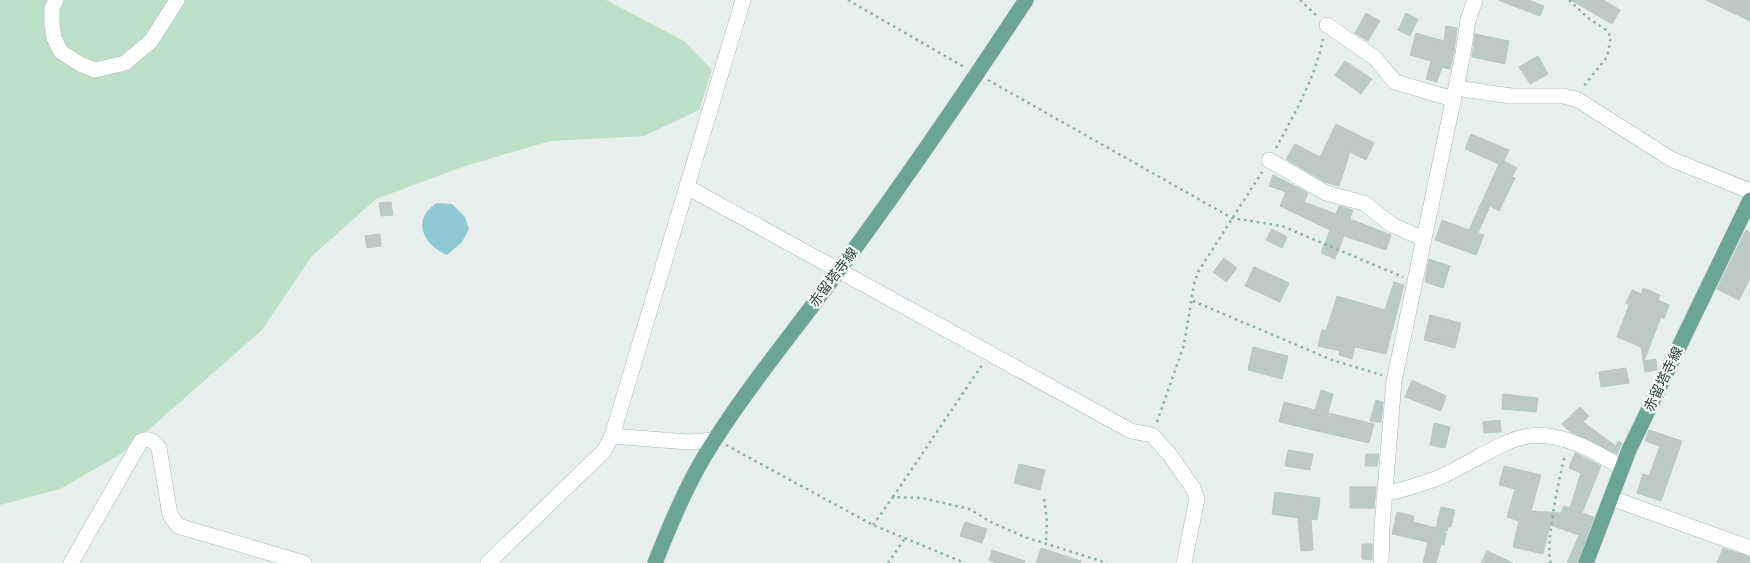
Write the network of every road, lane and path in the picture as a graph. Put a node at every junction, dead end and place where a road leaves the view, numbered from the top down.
1 (56, 0) edge
2 (178, 0) edge
3 (743, 0) edge
4 (848, 0) edge
5 (1026, 0) edge
6 (1300, 0) edge
7 (1475, 0) edge
8 (1570, 0) edge
9 (1327, 25) junction
10 (977, 74) junction
11 (1454, 93) junction
12 (1575, 100) junction
13 (1269, 160) junction
14 (687, 187) junction
15 (1750, 191) edge
16 (1750, 200) edge
17 (1232, 218) junction
18 (1424, 239) junction
19 (839, 271) junction
20 (1415, 282) junction
21 (1193, 301) junction
22 (989, 353) junction
23 (1394, 381) junction
24 (1152, 435) junction
25 (612, 436) junction
26 (716, 440) junction
27 (1569, 441) junction
28 (1622, 468) junction
29 (1385, 494) junction
30 (893, 497) junction
31 (1611, 498) junction
32 (1044, 499) dead end
33 (873, 526) junction
34 (905, 538) junction
35 (1046, 543) junction
36 (1750, 548) edge
37 (71, 563) edge
38 (304, 563) edge
39 (488, 563) edge
40 (655, 563) edge
41 (888, 563) edge
42 (965, 563) edge
43 (1107, 563) edge
44 (1184, 563) edge
45 (1381, 563) edge
46 (1552, 563) edge
47 (1586, 563) edge

1 - 2 street
3 - 14 street
4 - 10 path
5 - 10 main road, 赤留塔寺線
6 - 9 path
7 - 11 street
8 - 12 path
9 - 11 street
9 - 13 path
10 - 17 path
10 - 19 main road, 赤留塔寺線
11 - 12 street
11 - 18 street
12 - 15 street
13 - 17 path
13 - 18 street
14 - 19 street
14 - 25 street
16 - 28 main road, 赤留塔寺線
17 - 20 path
17 - 21 path
18 - 20 street
19 - 22 street
19 - 26 main road, 赤留塔寺線
20 - 23 street
21 - 23 path
21 - 24 path
22 - 24 street
22 - 30 path
23 - 29 street
24 - 44 street
25 - 26 street
25 - 39 street
26 - 33 path
26 - 40 main road, 赤留塔寺線
27 - 28 street
27 - 29 street
27 - 46 path
28 - 31 main road, 赤留塔寺線
29 - 45 street
30 - 33 path
30 - 35 path
31 - 36 street
31 - 47 main road, 赤留塔寺線
32 - 35 path
33 - 34 path
34 - 41 path
34 - 42 path
35 - 43 path
37 - 38 street

